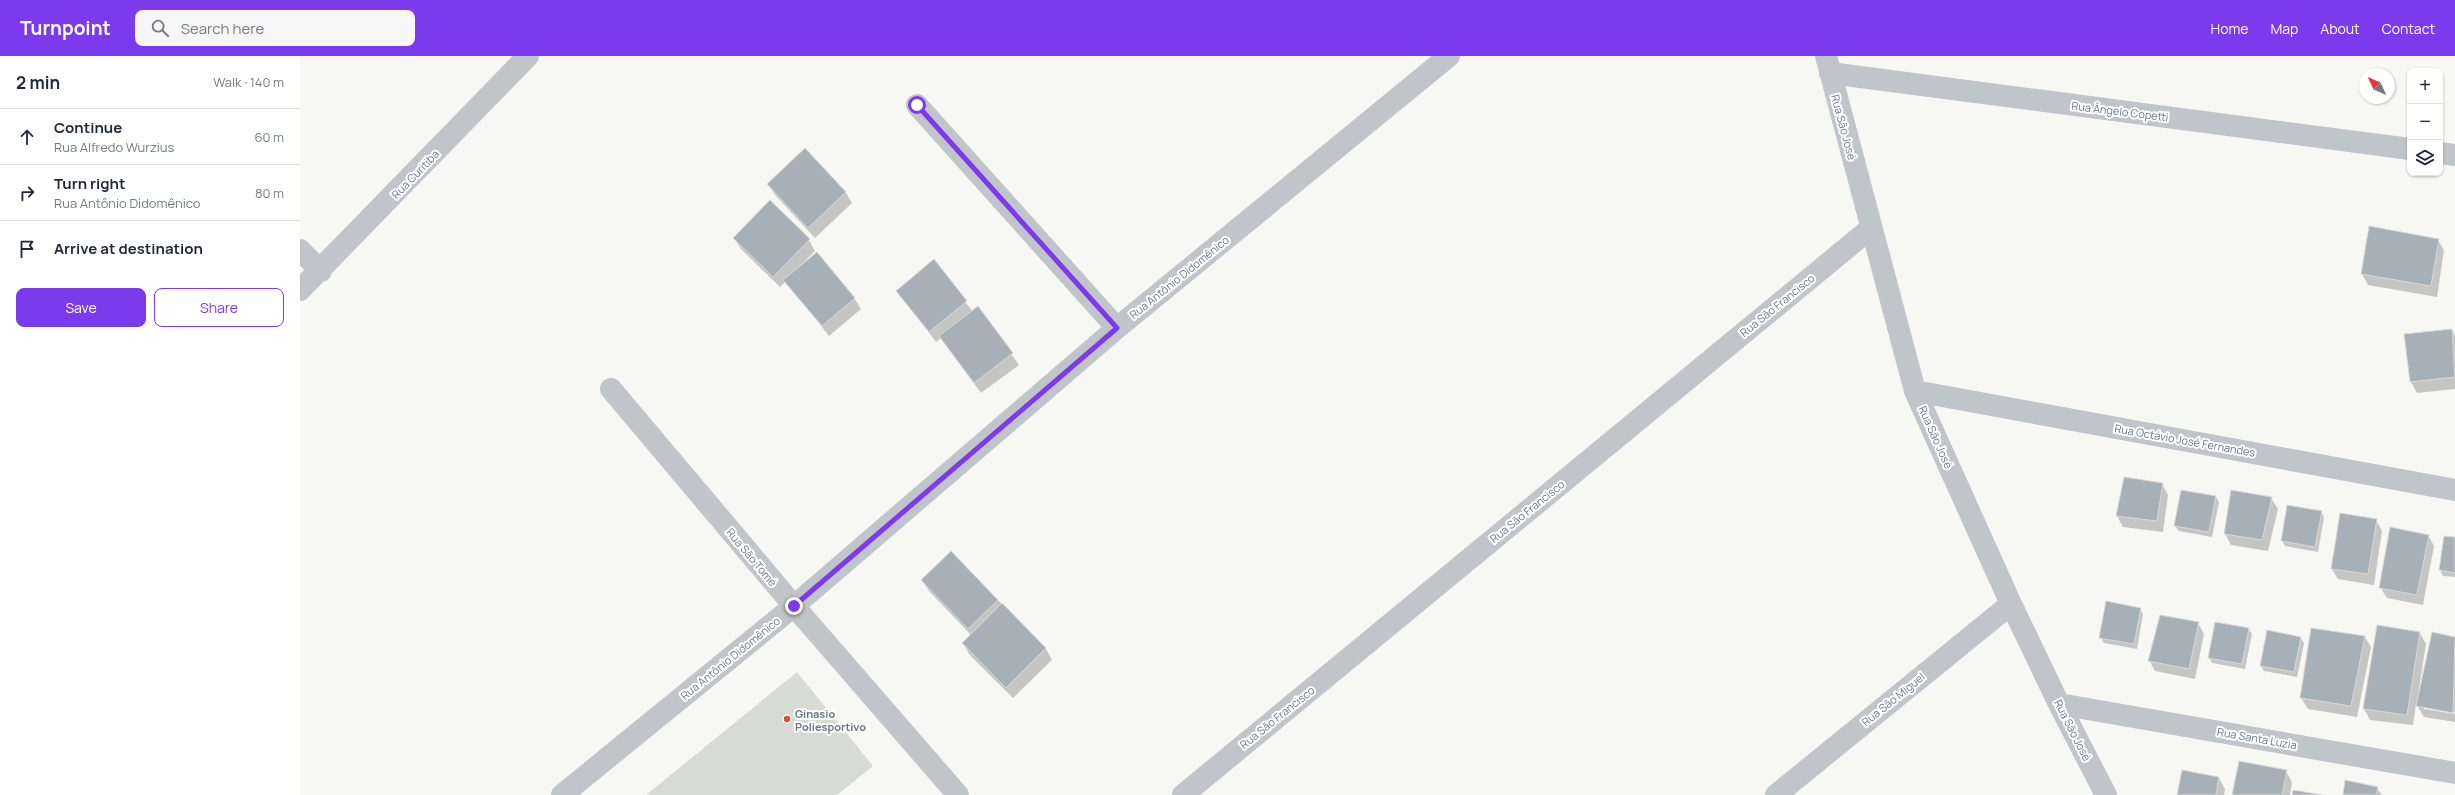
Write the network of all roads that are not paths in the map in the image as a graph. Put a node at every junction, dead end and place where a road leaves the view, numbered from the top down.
1 (528, 56) edge
2 (1446, 57) edge
3 (1828, 64) edge
4 (917, 105) dead end
5 (2407, 149) edge
6 (2443, 153) edge
7 (2455, 155) edge
8 (1871, 228) junction
9 (300, 250) edge
10 (321, 270) junction
11 (300, 290) edge
12 (1117, 328) junction
13 (611, 389) dead end
14 (1915, 391) junction
15 (2455, 490) edge
16 (2011, 604) junction
17 (794, 606) junction
18 (2059, 704) junction
19 (2455, 773) edge
20 (562, 795) edge
21 (958, 795) edge
22 (1183, 795) edge
23 (1776, 795) edge
24 (2106, 795) edge

1 - 10 street, Rua Curitiba
2 - 12 street, Rua Antônio Didomênico
3 - 5 street, Rua Ângelo Copetti
3 - 8 street, Rua São José
4 - 12 street
6 - 7 street
8 - 14 street, Rua São José
8 - 22 street, Rua São Francisco
9 - 10 street
10 - 11 street, Rua Curitiba
12 - 17 street, Rua Antônio Didomênico
13 - 17 street, Rua São Tomé
14 - 15 street, Rua Octávio José Fernandes
14 - 16 street, Rua São José
16 - 18 street, Rua São José
16 - 23 street, Rua São Miguel
17 - 20 street, Rua Antônio Didomênico
17 - 21 street, Rua São Tomé
18 - 19 street, Rua Santa Luzia
18 - 24 street, Rua São José

